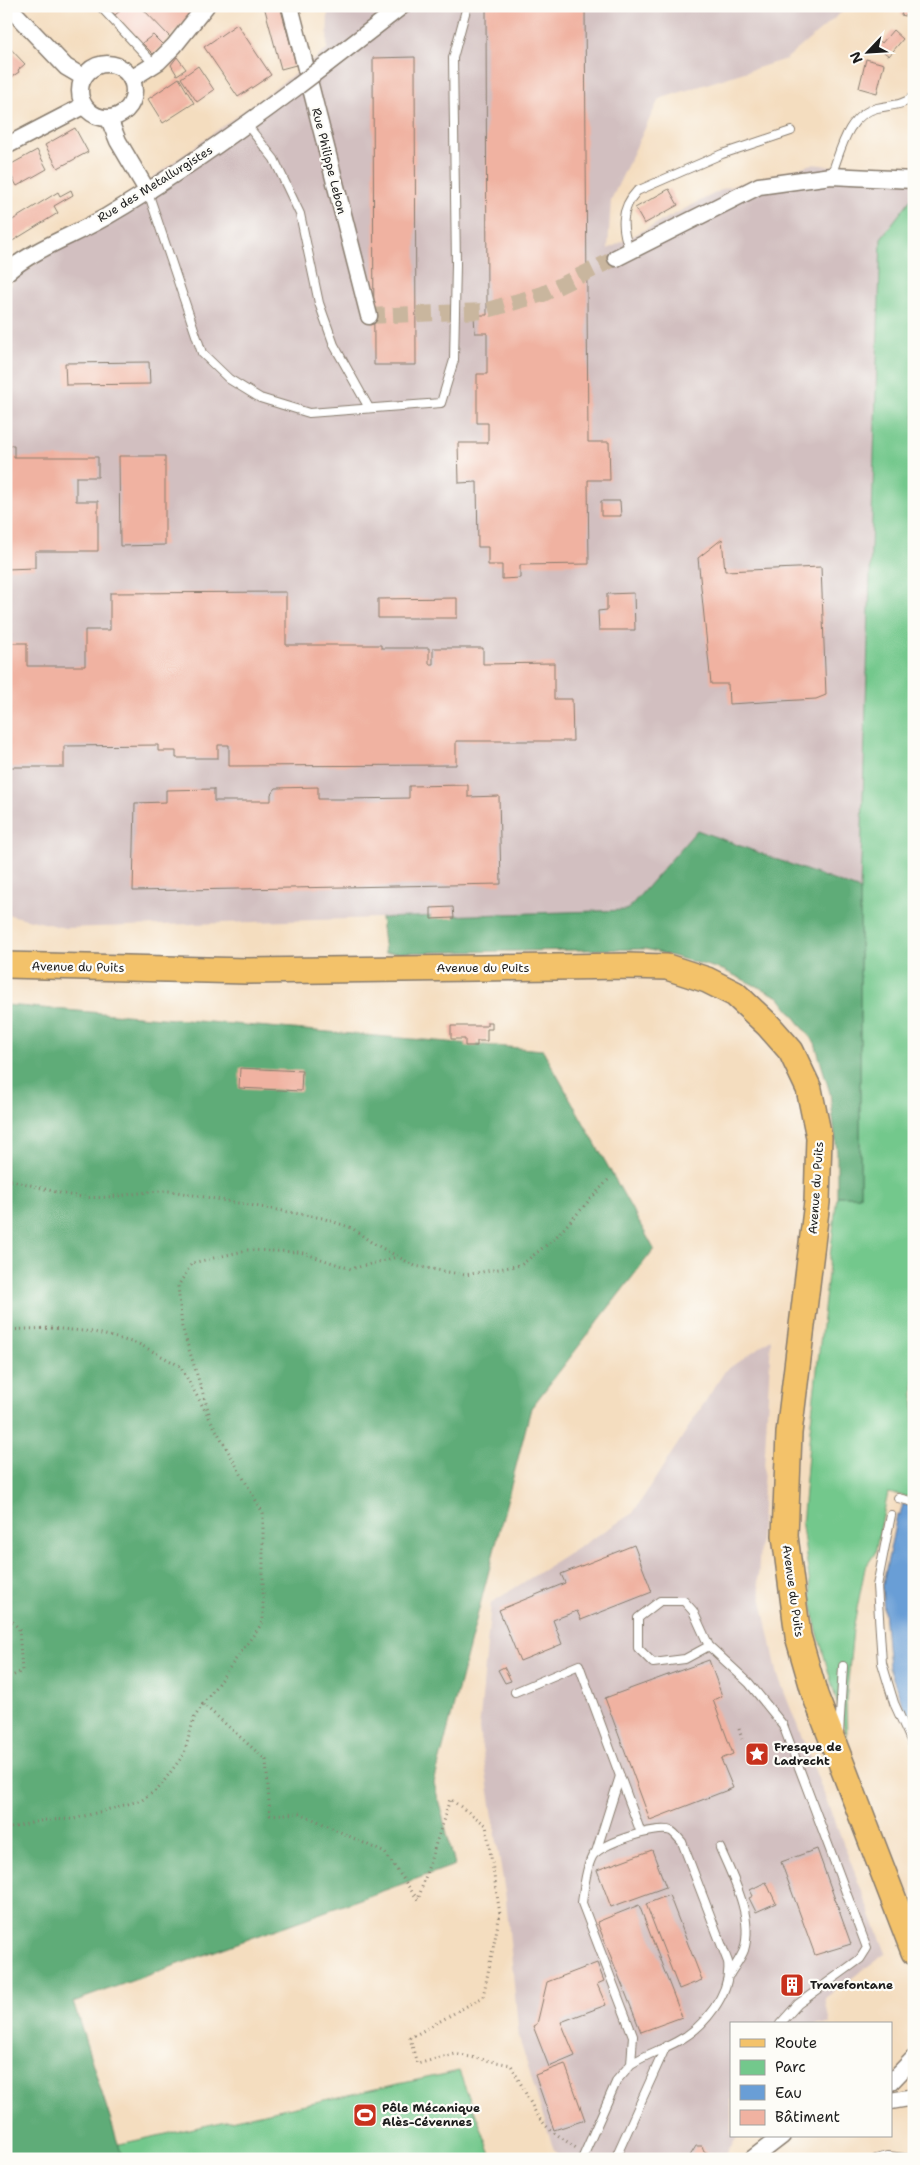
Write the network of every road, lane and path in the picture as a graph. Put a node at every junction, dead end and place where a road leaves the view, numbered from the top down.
1 (8, 6) edge
2 (100, 6) edge
3 (206, 6) edge
4 (290, 6) edge
5 (402, 6) edge
6 (467, 6) edge
7 (154, 64) junction
8 (83, 77) junction
9 (131, 79) junction
10 (914, 96) edge
11 (83, 106) junction
12 (109, 119) junction
13 (246, 125) junction
14 (791, 131) dead end
15 (6, 146) edge
16 (831, 176) junction
17 (913, 180) edge
18 (148, 192) junction
19 (623, 254) joint
20 (6, 273) edge
21 (369, 316) dead end
22 (369, 408) junction
23 (6, 965) edge
24 (6, 1179) edge
25 (609, 1179) dead end
26 (397, 1256) junction
27 (6, 1330) edge
28 (211, 1418) junction
29 (898, 1498) dead end
30 (914, 1502) edge
31 (891, 1515) dead end
32 (6, 1614) edge
33 (709, 1646) junction
34 (843, 1666) dead end
35 (6, 1680) edge
36 (515, 1692) dead end
37 (204, 1704) junction
38 (739, 1729) dead end
39 (742, 1739) dead end
40 (914, 1747) edge
41 (838, 1758) junction
42 (620, 1776) junction
43 (6, 1828) edge
44 (641, 1833) junction
45 (720, 1848) dead end
46 (595, 1853) junction
47 (911, 1947) edge
48 (914, 1973) edge
49 (730, 1974) junction
50 (782, 2022) edge
51 (666, 2046) junction
52 (914, 2058) edge
53 (631, 2064) junction
54 (892, 2081) edge
55 (914, 2097) edge
56 (892, 2101) edge
57 (776, 2138) edge
58 (583, 2157) edge
59 (615, 2159) edge
60 (752, 2159) edge
61 (876, 2159) edge
62 (912, 2159) edge

1 - 8 street
2 - 7 lane
3 - 7 street
4 - 21 street, Rue Philippe Lebon
5 - 13 street, Rue des Metallurgistes, bridge
6 - 22 lane
7 - 9 street
8 - 9 street
8 - 11 street
9 - 12 street
10 - 16 lane
11 - 12 street
11 - 15 street
12 - 18 street
13 - 18 street, Rue des Metallurgistes
13 - 22 lane
14 - 19 lane
16 - 17 street
16 - 19 street
18 - 20 street, Rue des Metallurgistes
18 - 22 lane
23 - 41 main road, Avenue du Puits
24 - 26 path
25 - 26 path
26 - 28 path
27 - 28 path
28 - 37 path
29 - 30 lane
31 - 40 lane
32 - 35 path
33 - 33 lane
33 - 50 lane
34 - 41 lane
36 - 42 lane
37 - 43 path
37 - 58 path
38 - 39 path
41 - 47 main road, Avenue du Puits
42 - 44 lane
42 - 46 lane
44 - 46 lane
44 - 49 lane
45 - 49 lane
46 - 53 lane
47 - 48 main road, Avenue du Puits
49 - 51 lane
51 - 53 lane
51 - 59 lane
52 - 54 street
53 - 58 lane
55 - 56 street
57 - 60 street
61 - 62 lane

